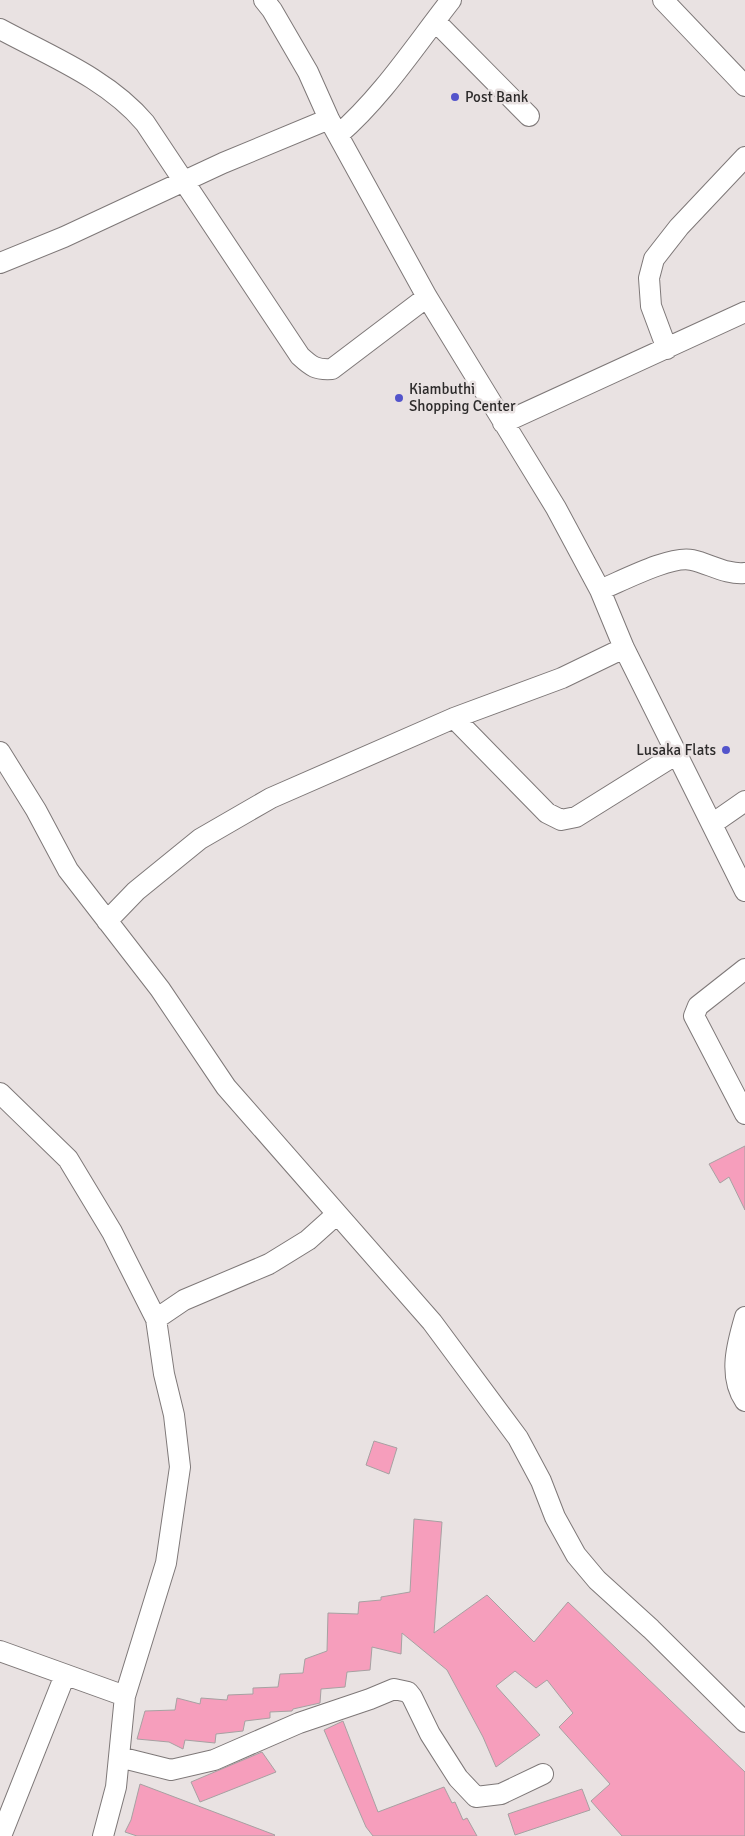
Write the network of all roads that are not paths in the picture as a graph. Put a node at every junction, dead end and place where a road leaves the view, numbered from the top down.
1 (264, 0) edge
2 (451, 0) edge
3 (663, 0) edge
4 (435, 21) junction
5 (0, 29) edge
6 (745, 86) edge
7 (529, 116) dead end
8 (333, 127) junction
9 (745, 158) edge
10 (184, 182) junction
11 (0, 263) edge
12 (427, 297) junction
13 (745, 312) edge
14 (667, 349) junction
15 (503, 423) junction
16 (745, 573) edge
17 (600, 590) junction
18 (624, 648) junction
19 (454, 718) junction
20 (0, 752) edge
21 (677, 754) junction
22 (745, 801) edge
23 (712, 824) junction
24 (745, 891) edge
25 (107, 921) junction
26 (745, 969) edge
27 (0, 1093) edge
28 (745, 1114) edge
29 (337, 1214) junction
30 (745, 1317) edge
31 (156, 1319) junction
32 (745, 1401) edge
33 (0, 1651) edge
34 (65, 1675) junction
35 (125, 1696) junction
36 (745, 1722) edge
37 (119, 1757) junction
38 (543, 1774) dead end
39 (1, 1836) edge
40 (103, 1836) edge

1 - 8 street
2 - 4 street
3 - 6 street
4 - 7 street
4 - 8 street
5 - 10 street
8 - 10 street
8 - 12 street
9 - 14 street
10 - 11 street
10 - 12 street
12 - 15 street
13 - 14 street
14 - 15 street
15 - 17 street
16 - 17 street
17 - 18 street
18 - 19 street
18 - 21 street
19 - 21 street
19 - 25 street
20 - 25 street
21 - 23 street
22 - 23 street
23 - 24 street
25 - 29 street
26 - 28 street
27 - 31 street
29 - 31 street
29 - 36 street
30 - 32 street
31 - 35 street
33 - 34 street
34 - 35 street
34 - 39 street
35 - 37 street
37 - 38 street
37 - 40 street

